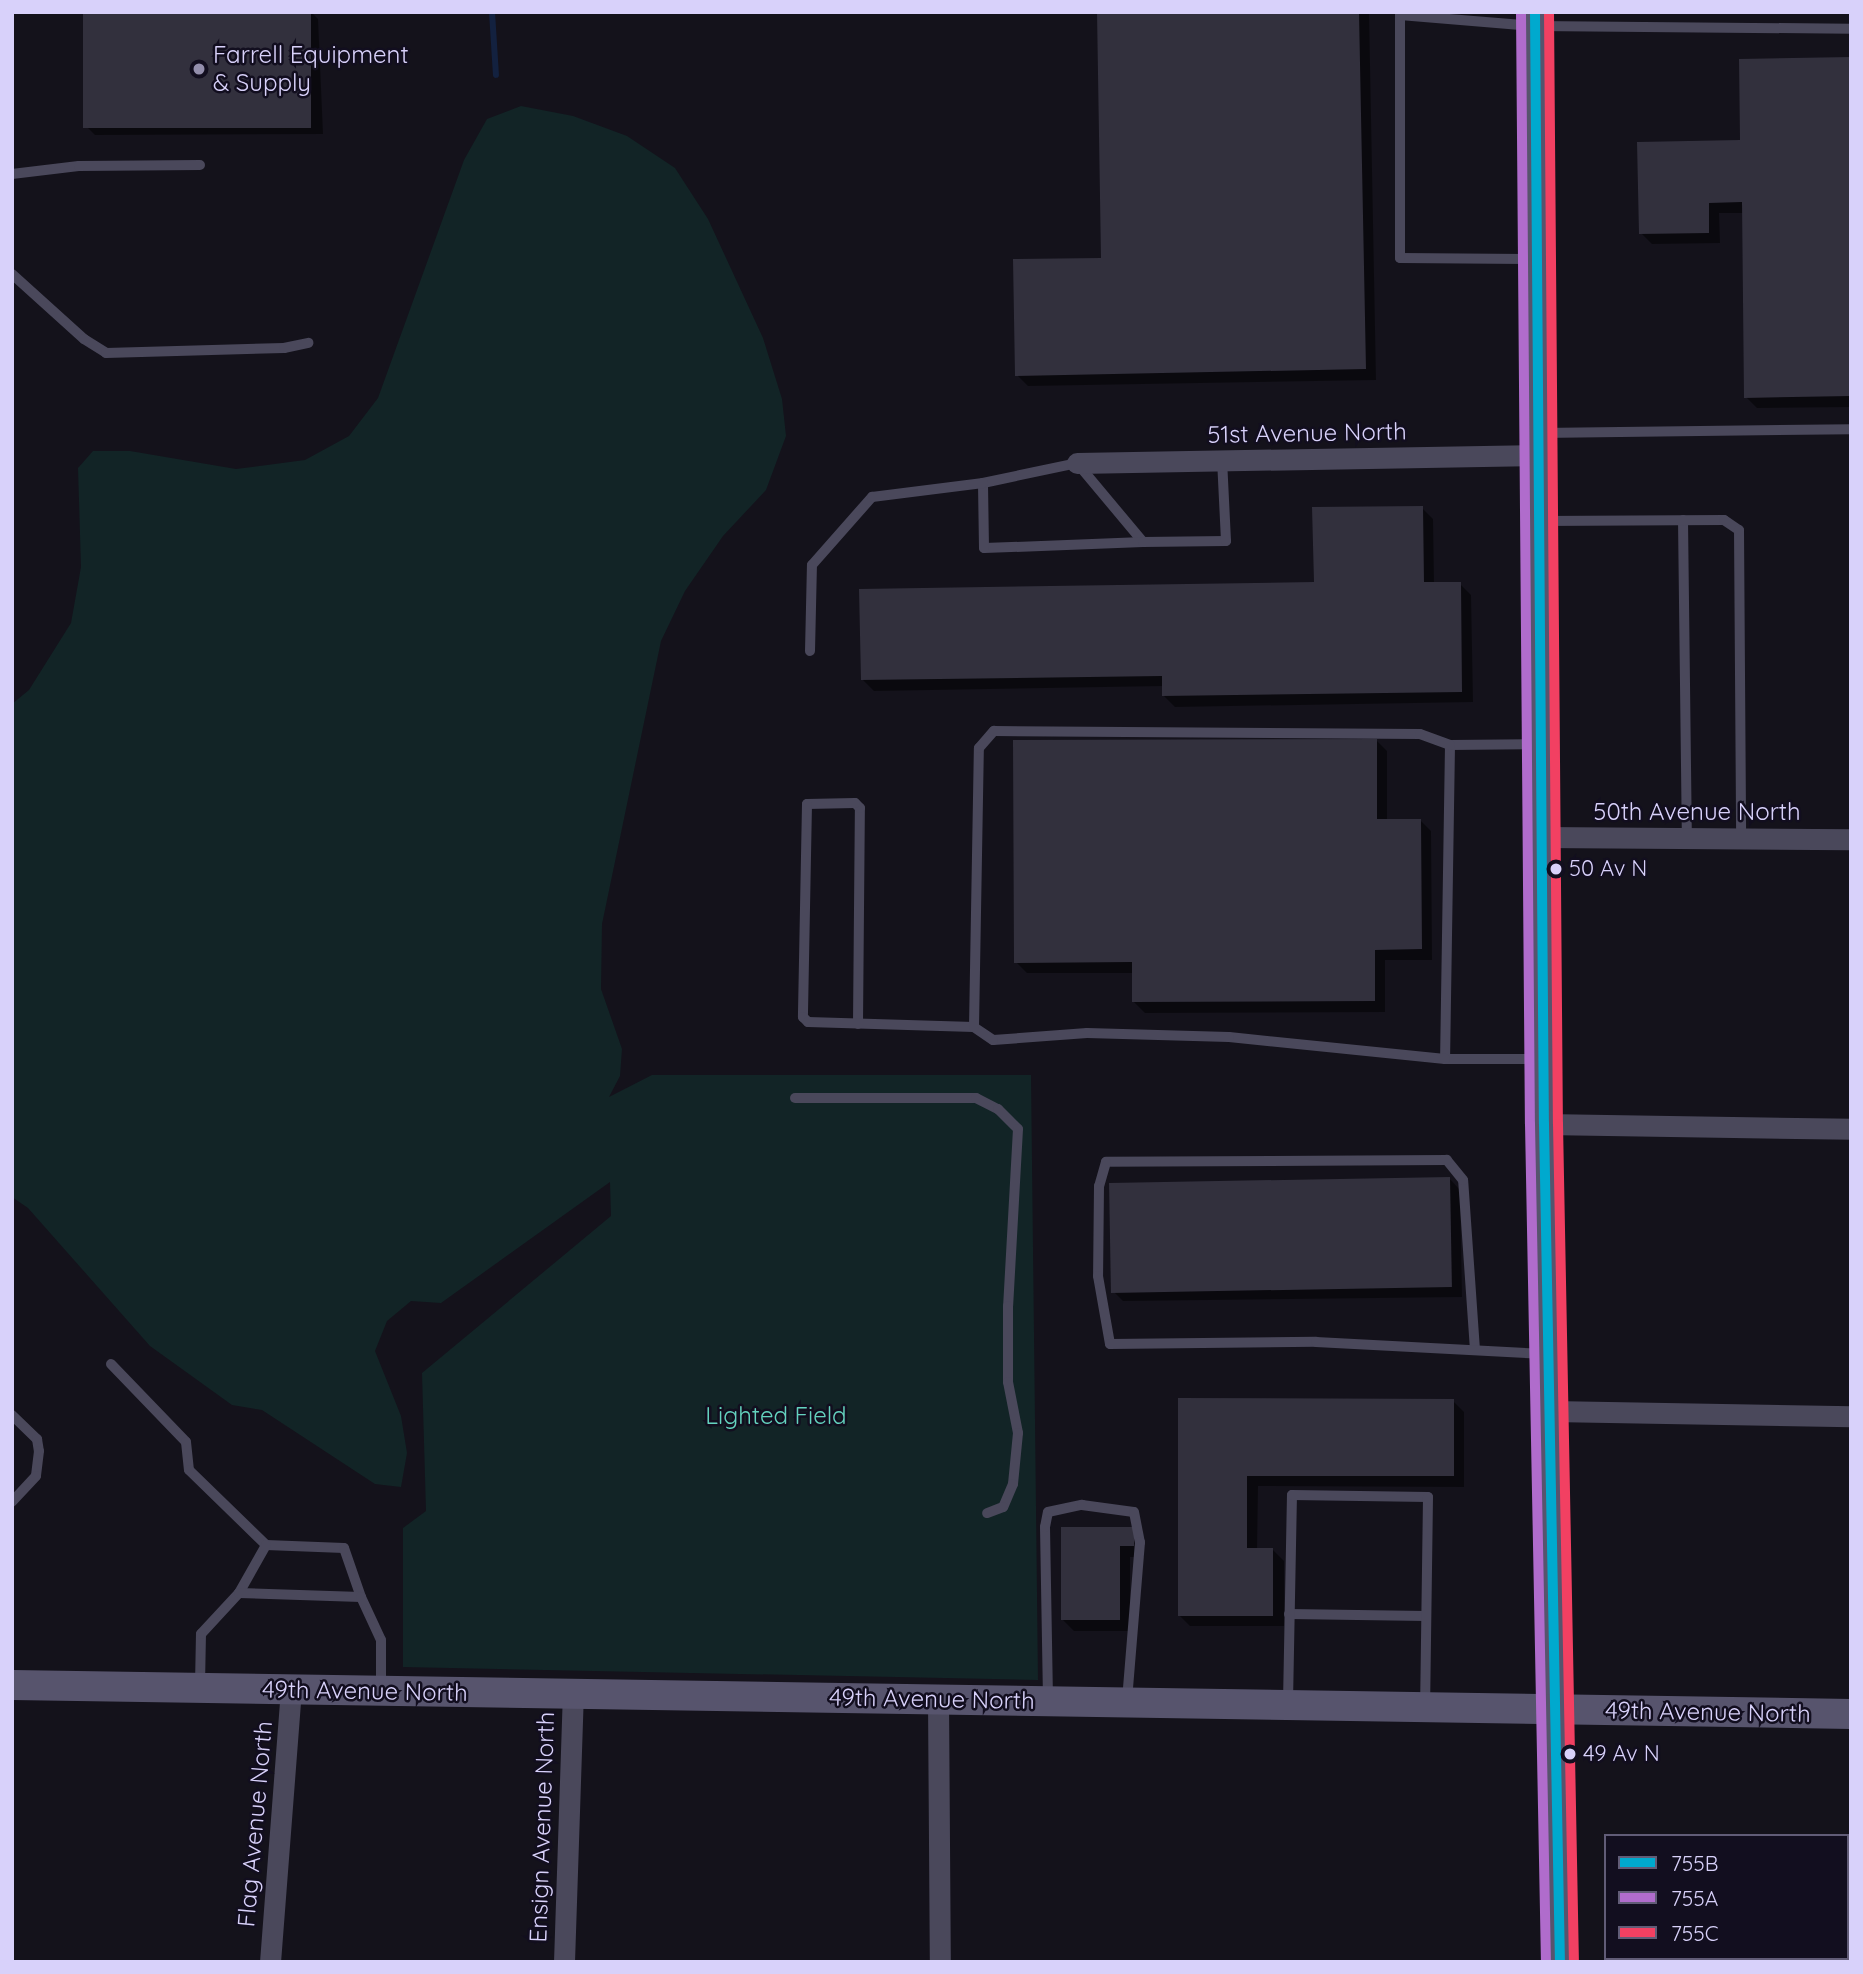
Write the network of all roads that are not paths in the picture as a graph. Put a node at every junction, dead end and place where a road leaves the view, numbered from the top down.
1 (1535, 19) edge
2 (1851, 29) edge
3 (200, 166) dead end
4 (12, 174) edge
5 (1535, 259) junction
6 (12, 274) edge
7 (308, 343) dead end
8 (1851, 429) edge
9 (1537, 444) junction
10 (1222, 460) junction
11 (1077, 463) junction
12 (983, 483) junction
13 (1683, 520) junction
14 (1538, 521) junction
15 (1143, 542) junction
16 (810, 651) dead end
17 (1541, 744) junction
18 (1450, 745) junction
19 (1542, 837) junction
20 (1687, 838) junction
21 (1741, 839) junction
22 (1851, 839) edge
23 (858, 1024) junction
24 (974, 1027) junction
25 (1445, 1059) junction
26 (1545, 1059) junction
27 (795, 1098) dead end
28 (1544, 1124) junction
29 (1851, 1129) edge
30 (1475, 1350) junction
31 (1550, 1354) junction
32 (111, 1364) dead end
33 (1551, 1411) junction
34 (12, 1415) edge
35 (1851, 1416) edge
36 (12, 1502) edge
37 (987, 1513) dead end
38 (266, 1545) junction
39 (239, 1593) junction
40 (361, 1597) junction
41 (1289, 1614) junction
42 (1426, 1616) junction
43 (12, 1685) edge
44 (200, 1688) junction
45 (291, 1690) junction
46 (381, 1691) junction
47 (573, 1694) junction
48 (938, 1699) junction
49 (1048, 1701) junction
50 (1127, 1703) junction
51 (1288, 1704) junction
52 (1425, 1707) junction
53 (1554, 1710) junction
54 (1851, 1714) edge
55 (270, 1962) edge
56 (564, 1962) edge
57 (940, 1962) edge
58 (1560, 1962) edge

1 - 2 lane
1 - 5 street
1 - 5 lane
3 - 4 lane
5 - 9 street
6 - 7 lane
8 - 9 lane
9 - 10 street, 51st Avenue North
9 - 14 street
10 - 11 street, 51st Avenue North
10 - 15 lane
11 - 12 lane
11 - 15 lane
12 - 15 lane
12 - 16 lane
13 - 14 lane
13 - 20 lane
13 - 21 lane
14 - 17 street
17 - 18 lane
17 - 19 street
18 - 24 lane
18 - 25 lane
19 - 20 street, 50th Avenue North
19 - 26 street
20 - 21 street, 50th Avenue North
21 - 22 street, 50th Avenue North
23 - 23 lane
23 - 24 lane
24 - 25 lane
25 - 26 lane
26 - 28 street
27 - 37 lane
28 - 29 street
28 - 31 street
30 - 30 lane
30 - 31 lane
31 - 33 street
32 - 38 lane
33 - 35 street
33 - 53 street
34 - 36 lane
38 - 39 lane
38 - 40 lane
39 - 40 lane
39 - 44 lane
40 - 46 lane
41 - 42 lane
41 - 42 lane
41 - 51 lane
42 - 52 lane
43 - 44 street, 49th Avenue North
44 - 45 street, 49th Avenue North
45 - 46 street, 49th Avenue North
45 - 55 street, Flag Avenue North
46 - 47 street, 49th Avenue North
47 - 48 street, 49th Avenue North
47 - 56 street, Ensign Avenue North
48 - 49 street, 49th Avenue North
48 - 57 street
49 - 50 street, 49th Avenue North
49 - 50 lane
50 - 51 street, 49th Avenue North
51 - 52 street, 49th Avenue North
52 - 53 street, 49th Avenue North
53 - 54 street, 49th Avenue North
53 - 58 street

